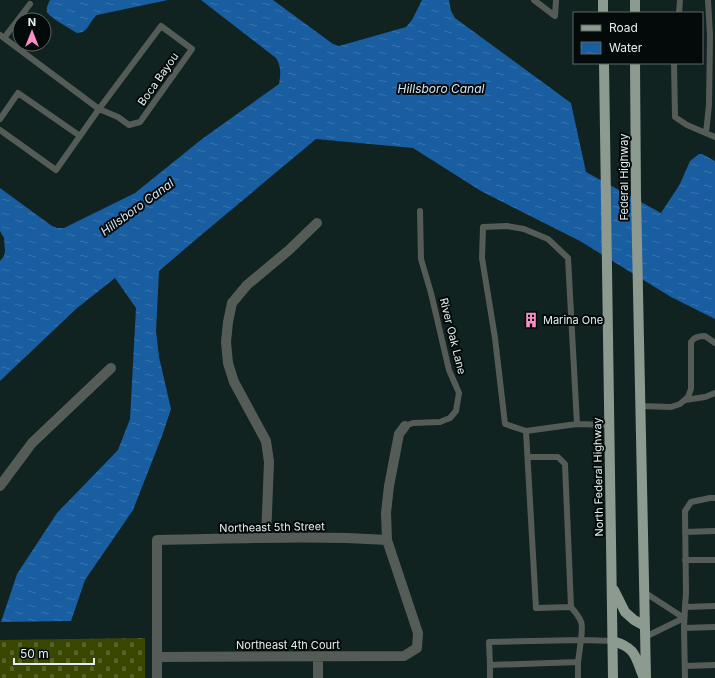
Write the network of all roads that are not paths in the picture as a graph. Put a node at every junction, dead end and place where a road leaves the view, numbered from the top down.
1 (534, 0) edge
2 (556, 0) edge
3 (602, 0) edge
4 (635, 0) edge
5 (680, 0) edge
6 (708, 0) edge
7 (30, 4) dead end
8 (603, 12) edge
9 (635, 12) edge
10 (679, 12) edge
11 (2, 37) edge
12 (604, 64) edge
13 (635, 64) edge
14 (674, 64) edge
15 (99, 109) junction
16 (0, 118) edge
17 (0, 130) edge
18 (706, 132) junction
19 (80, 136) junction
20 (715, 137) edge
21 (420, 212) dead end
22 (317, 223) dead end
23 (607, 275) joint
24 (715, 343) edge
25 (111, 368) dead end
26 (715, 393) edge
27 (683, 401) junction
28 (640, 406) junction
29 (577, 424) junction
30 (609, 425) junction
31 (405, 426) joint
32 (526, 432) junction
33 (528, 457) junction
34 (0, 486) edge
35 (715, 498) edge
36 (715, 531) edge
37 (685, 532) junction
38 (266, 538) junction
39 (387, 540) junction
40 (685, 560) junction
41 (715, 560) edge
42 (612, 586) junction
43 (644, 592) junction
44 (715, 606) edge
45 (571, 607) junction
46 (685, 607) junction
47 (684, 618) junction
48 (645, 626) junction
49 (715, 627) edge
50 (684, 628) junction
51 (645, 637) junction
52 (581, 640) junction
53 (613, 641) junction
54 (157, 657) junction
55 (318, 657) junction
56 (578, 662) junction
57 (490, 665) junction
58 (715, 665) edge
59 (685, 666) junction
60 (157, 678) edge
61 (318, 678) edge
62 (490, 678) edge
63 (578, 678) edge
64 (613, 678) edge
65 (645, 678) edge
66 (685, 678) edge

1 - 2 lane
3 - 8 main road
4 - 9 main road
5 - 10 lane
6 - 18 lane
7 - 11 lane
11 - 15 lane, Boca Bayou
12 - 23 main road, Federal Highway
13 - 28 main road, Federal Highway
14 - 18 lane
15 - 15 lane, Boca Bayou
15 - 19 lane, Boca Bayou
16 - 19 lane
17 - 19 lane, Boca Bayou
18 - 20 lane
21 - 31 lane, River Oak Lane
22 - 38 street
23 - 30 main road, North Federal Highway
24 - 27 lane
25 - 34 street
26 - 27 lane
27 - 28 lane
28 - 43 main road
29 - 30 lane
29 - 32 lane
29 - 32 lane
30 - 42 main road, North Federal Highway
31 - 39 street
32 - 33 lane
33 - 45 lane
33 - 45 lane
35 - 37 lane
36 - 37 lane
37 - 40 lane
38 - 39 street, Northeast 5th Street
38 - 54 street, Northeast 5th Street
39 - 55 street, Northeast 4th Court
40 - 41 lane
40 - 46 lane
42 - 48 main road
42 - 53 main road, North Federal Highway
43 - 47 lane
43 - 48 main road
44 - 46 lane
45 - 52 lane
46 - 47 lane
47 - 50 lane
47 - 51 lane
48 - 51 main road
49 - 50 lane
50 - 59 lane
51 - 65 main road
52 - 53 lane
52 - 56 lane
52 - 57 lane
53 - 64 main road, North Federal Highway
53 - 65 main road
54 - 55 street, Northeast 4th Court
54 - 60 street
55 - 61 street
56 - 57 lane
56 - 63 lane
57 - 62 lane
58 - 59 lane
59 - 66 lane

